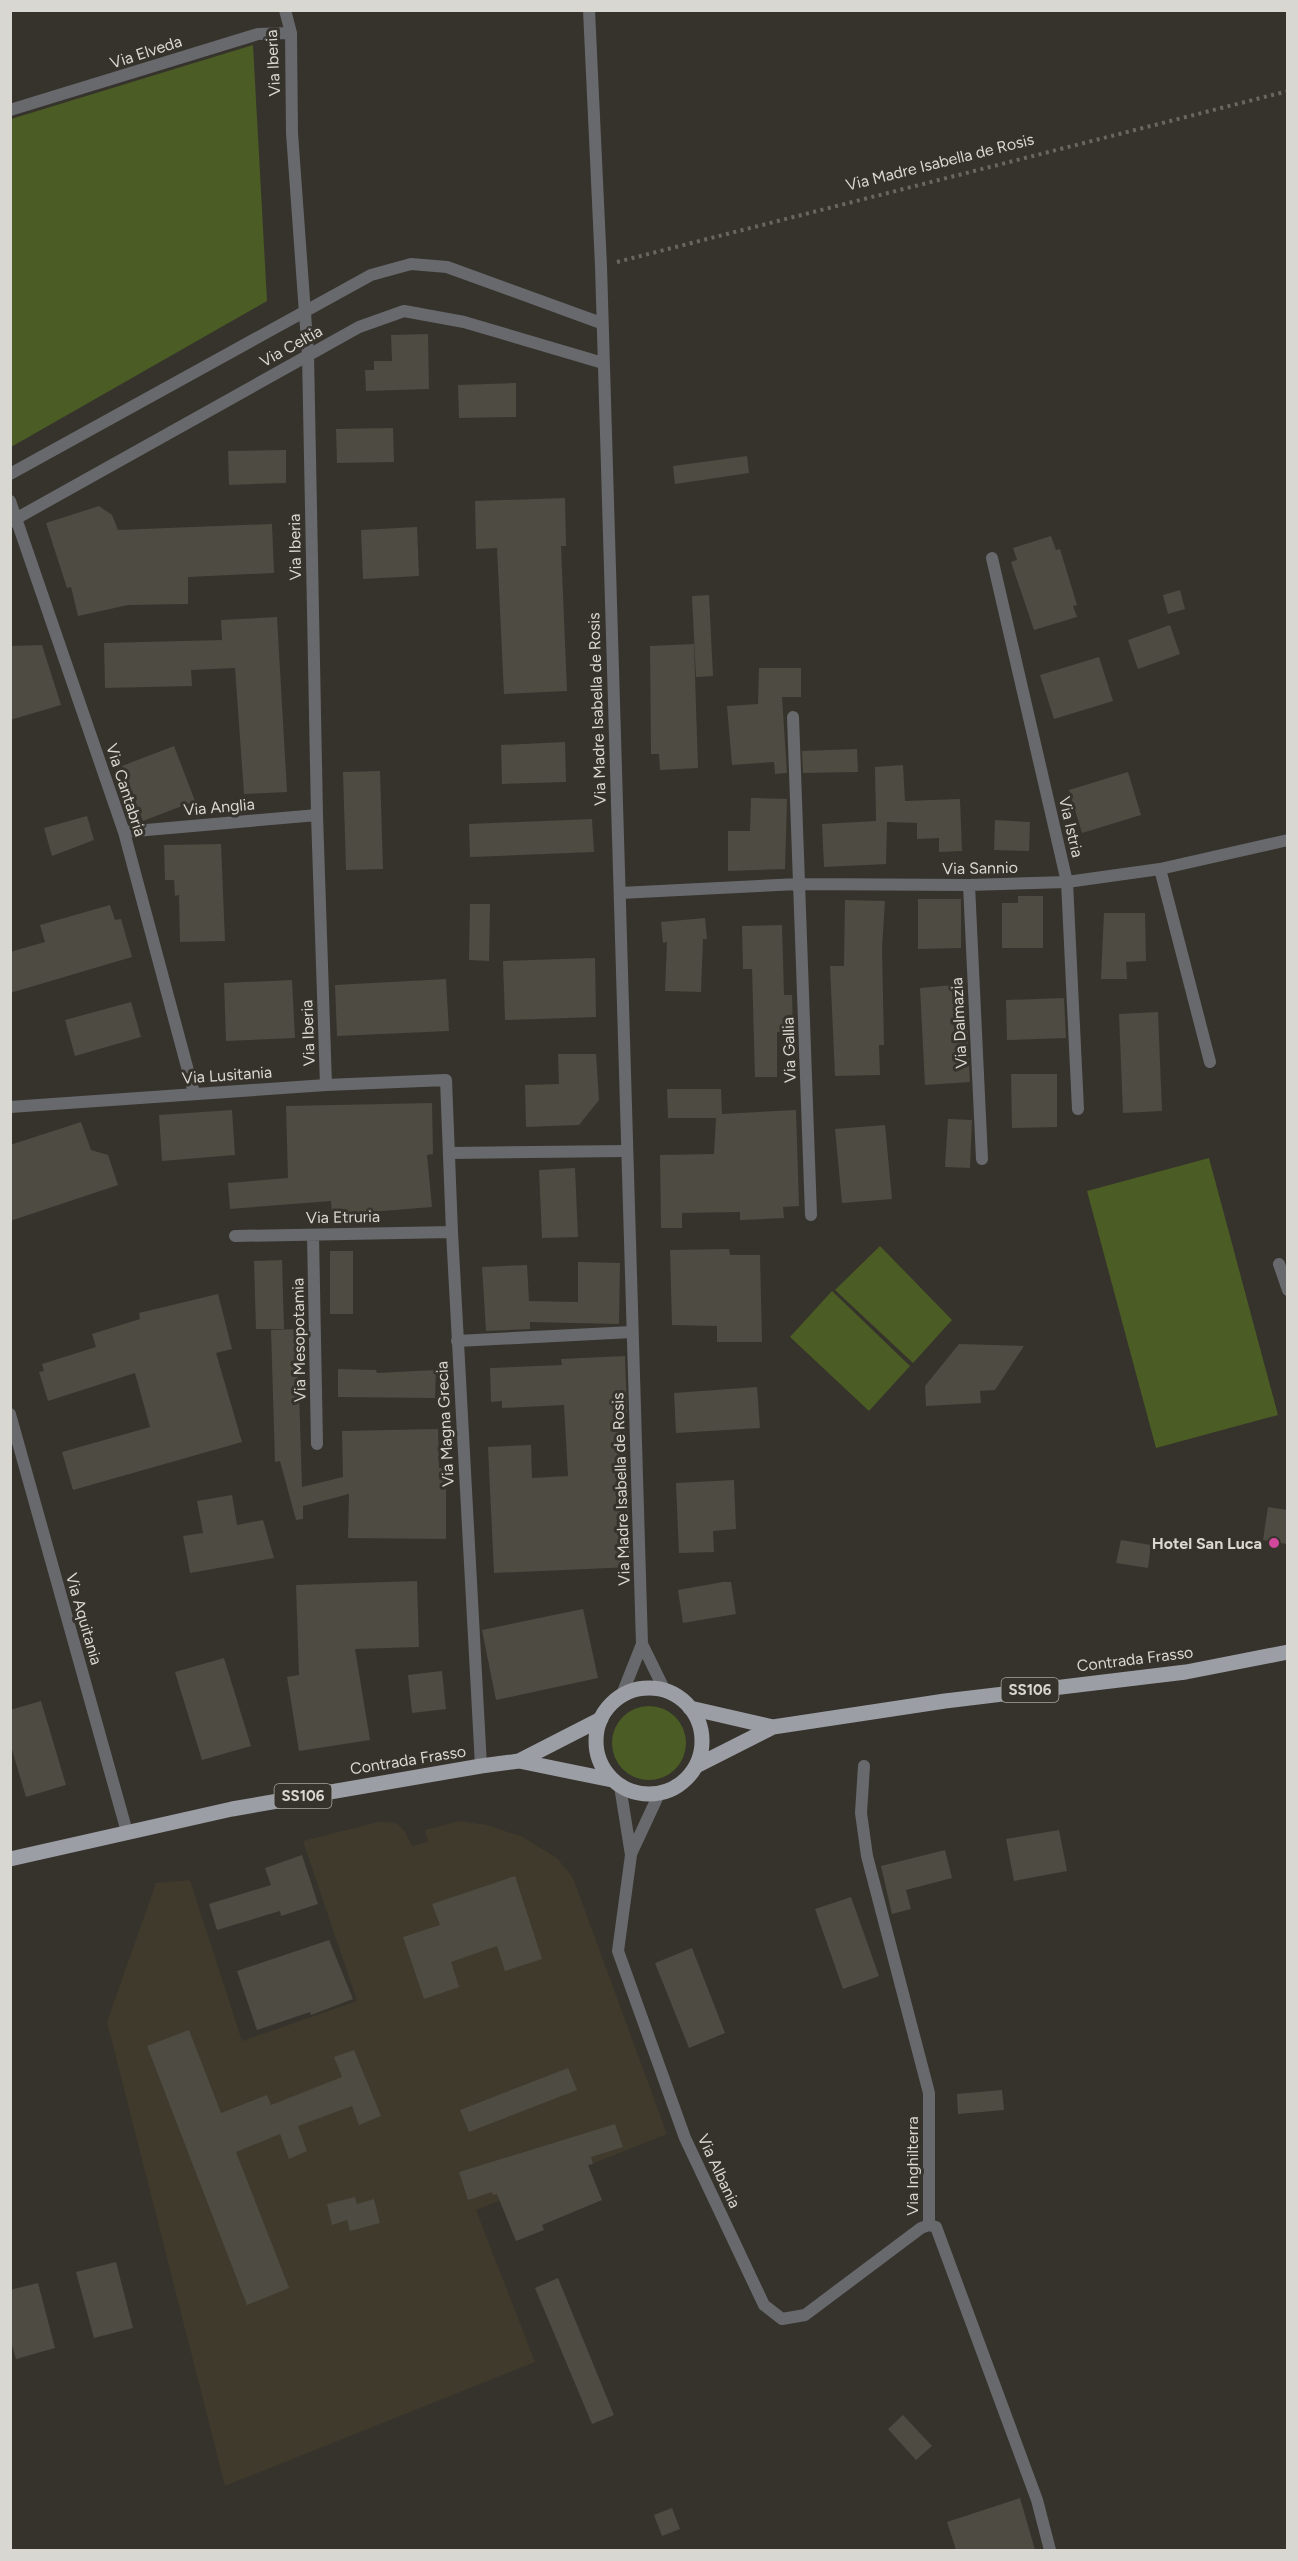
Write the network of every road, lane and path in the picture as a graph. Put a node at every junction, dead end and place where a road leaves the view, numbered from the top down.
1 (285, 10) edge
2 (589, 10) edge
3 (291, 33) junction
4 (1287, 91) edge
5 (10, 110) edge
6 (601, 266) junction
7 (303, 311) junction
8 (601, 323) junction
9 (308, 355) junction
10 (603, 363) junction
11 (10, 474) edge
12 (10, 501) edge
13 (14, 520) edge
14 (993, 558) dead end
15 (793, 717) dead end
16 (317, 815) junction
17 (124, 832) junction
18 (1287, 840) edge
19 (1160, 869) junction
20 (1067, 882) junction
21 (799, 884) junction
22 (969, 885) junction
23 (620, 893) junction
24 (1210, 1062) dead end
25 (446, 1080) joint
26 (326, 1085) junction
27 (194, 1093) junction
28 (10, 1107) edge
29 (1078, 1109) dead end
30 (627, 1150) junction
31 (450, 1153) junction
32 (982, 1159) dead end
33 (811, 1215) dead end
34 (452, 1232) junction
35 (314, 1235) junction
36 (235, 1236) dead end
37 (1279, 1264) dead end
38 (1287, 1290) edge
39 (632, 1332) junction
40 (458, 1341) junction
41 (10, 1414) edge
42 (317, 1444) dead end
43 (642, 1644) junction
44 (1287, 1652) edge
45 (665, 1691) junction
46 (621, 1697) junction
47 (690, 1708) junction
48 (601, 1719) junction
49 (773, 1727) junction
50 (519, 1761) junction
51 (481, 1766) junction
52 (696, 1766) junction
53 (864, 1766) dead end
54 (616, 1783) junction
55 (659, 1794) junction
56 (127, 1832) junction
57 (631, 1855) junction
58 (10, 1859) edge
59 (929, 2224) junction
60 (1050, 2550) edge

1 - 3 street, Via Iberia
2 - 6 street, Via Madre Isabella de Rosis
3 - 5 street, Via Elveda
3 - 7 street, Via Iberia
4 - 6 path, Via Madre Isabella de Rosis
6 - 8 street, Via Madre Isabella de Rosis
7 - 8 street
7 - 9 street, Via Iberia
7 - 11 street
8 - 10 street, Via Madre Isabella de Rosis
9 - 10 street, Via Celtia
9 - 13 street, Via Celtia
9 - 16 street, Via Iberia
10 - 23 street, Via Madre Isabella de Rosis
12 - 13 street, Via Cantabria
13 - 17 street, Via Cantabria
14 - 20 street, Via Istria
15 - 21 street
16 - 17 street, Via Anglia
16 - 26 street, Via Iberia
17 - 27 street, Via Cantabria
18 - 19 street, Via Sannio
19 - 20 street, Via Sannio
19 - 24 street
20 - 22 street, Via Sannio
20 - 29 street, Via Istria
21 - 22 street, Via Sannio
21 - 23 street, Via Sannio
21 - 33 street, Via Gallia
22 - 32 street, Via Dalmazia
23 - 30 street, Via Madre Isabella de Rosis
25 - 26 street, Via Lusitania
25 - 31 street, Via Magna Grecia
26 - 27 street, Via Lusitania
27 - 28 street, Via Lusitania
30 - 31 street
30 - 39 street, Via Madre Isabella de Rosis
31 - 34 street, Via Magna Grecia
34 - 35 street, Via Etruria
34 - 40 street, Via Magna Grecia
35 - 36 street, Via Etruria
35 - 42 street, Via Mesopotamia
37 - 38 street
39 - 40 street
39 - 43 street, Via Madre Isabella de Rosis
40 - 51 street, Via Magna Grecia
41 - 56 street, Via Aquitania
43 - 45 street, Via Madre Isabella de Rosis
43 - 46 street, Via Madre Isabella de Rosis
44 - 49 main road, Contrada Frasso / SS106
45 - 46 main road
45 - 47 main road, SS106
46 - 48 main road, SS106
47 - 49 main road, Contrada Frasso / SS106
47 - 52 main road
48 - 50 main road, Contrada Frasso / SS106
48 - 54 main road
49 - 52 main road, Contrada Frasso / SS106
50 - 51 main road, Contrada Frasso / SS106
50 - 54 main road, Contrada Frasso / SS106
51 - 56 main road, Contrada Frasso / SS106
52 - 55 main road, SS106
53 - 59 street, Via Inghilterra
54 - 55 main road, SS106
54 - 57 street, Via Albania
55 - 57 street, Via Albania
56 - 58 main road, SS106
57 - 59 street, Via Albania
59 - 60 street, Via Inghilterra

